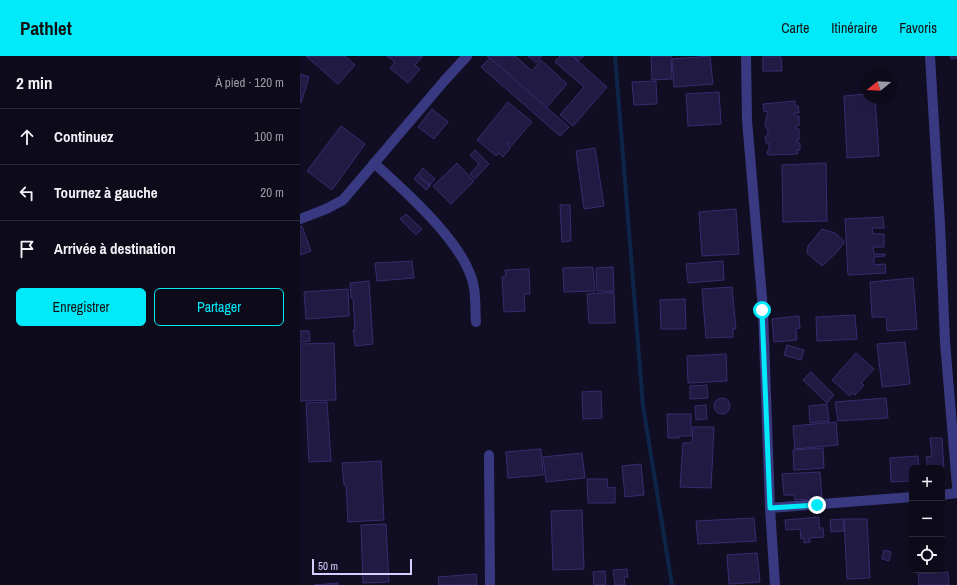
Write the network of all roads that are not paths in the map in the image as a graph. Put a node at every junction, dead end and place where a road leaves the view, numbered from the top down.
1 (467, 56) edge
2 (746, 56) edge
3 (930, 56) edge
4 (374, 163) junction
5 (300, 219) edge
6 (476, 322) dead end
7 (489, 455) dead end
8 (957, 486) edge
9 (957, 493) edge
10 (945, 495) edge
11 (909, 497) edge
12 (770, 508) junction
13 (490, 585) edge
14 (775, 585) edge

1 - 4 street
2 - 12 street
3 - 8 street
4 - 5 street
4 - 6 street
7 - 13 street
9 - 10 street
11 - 12 street
12 - 14 street

